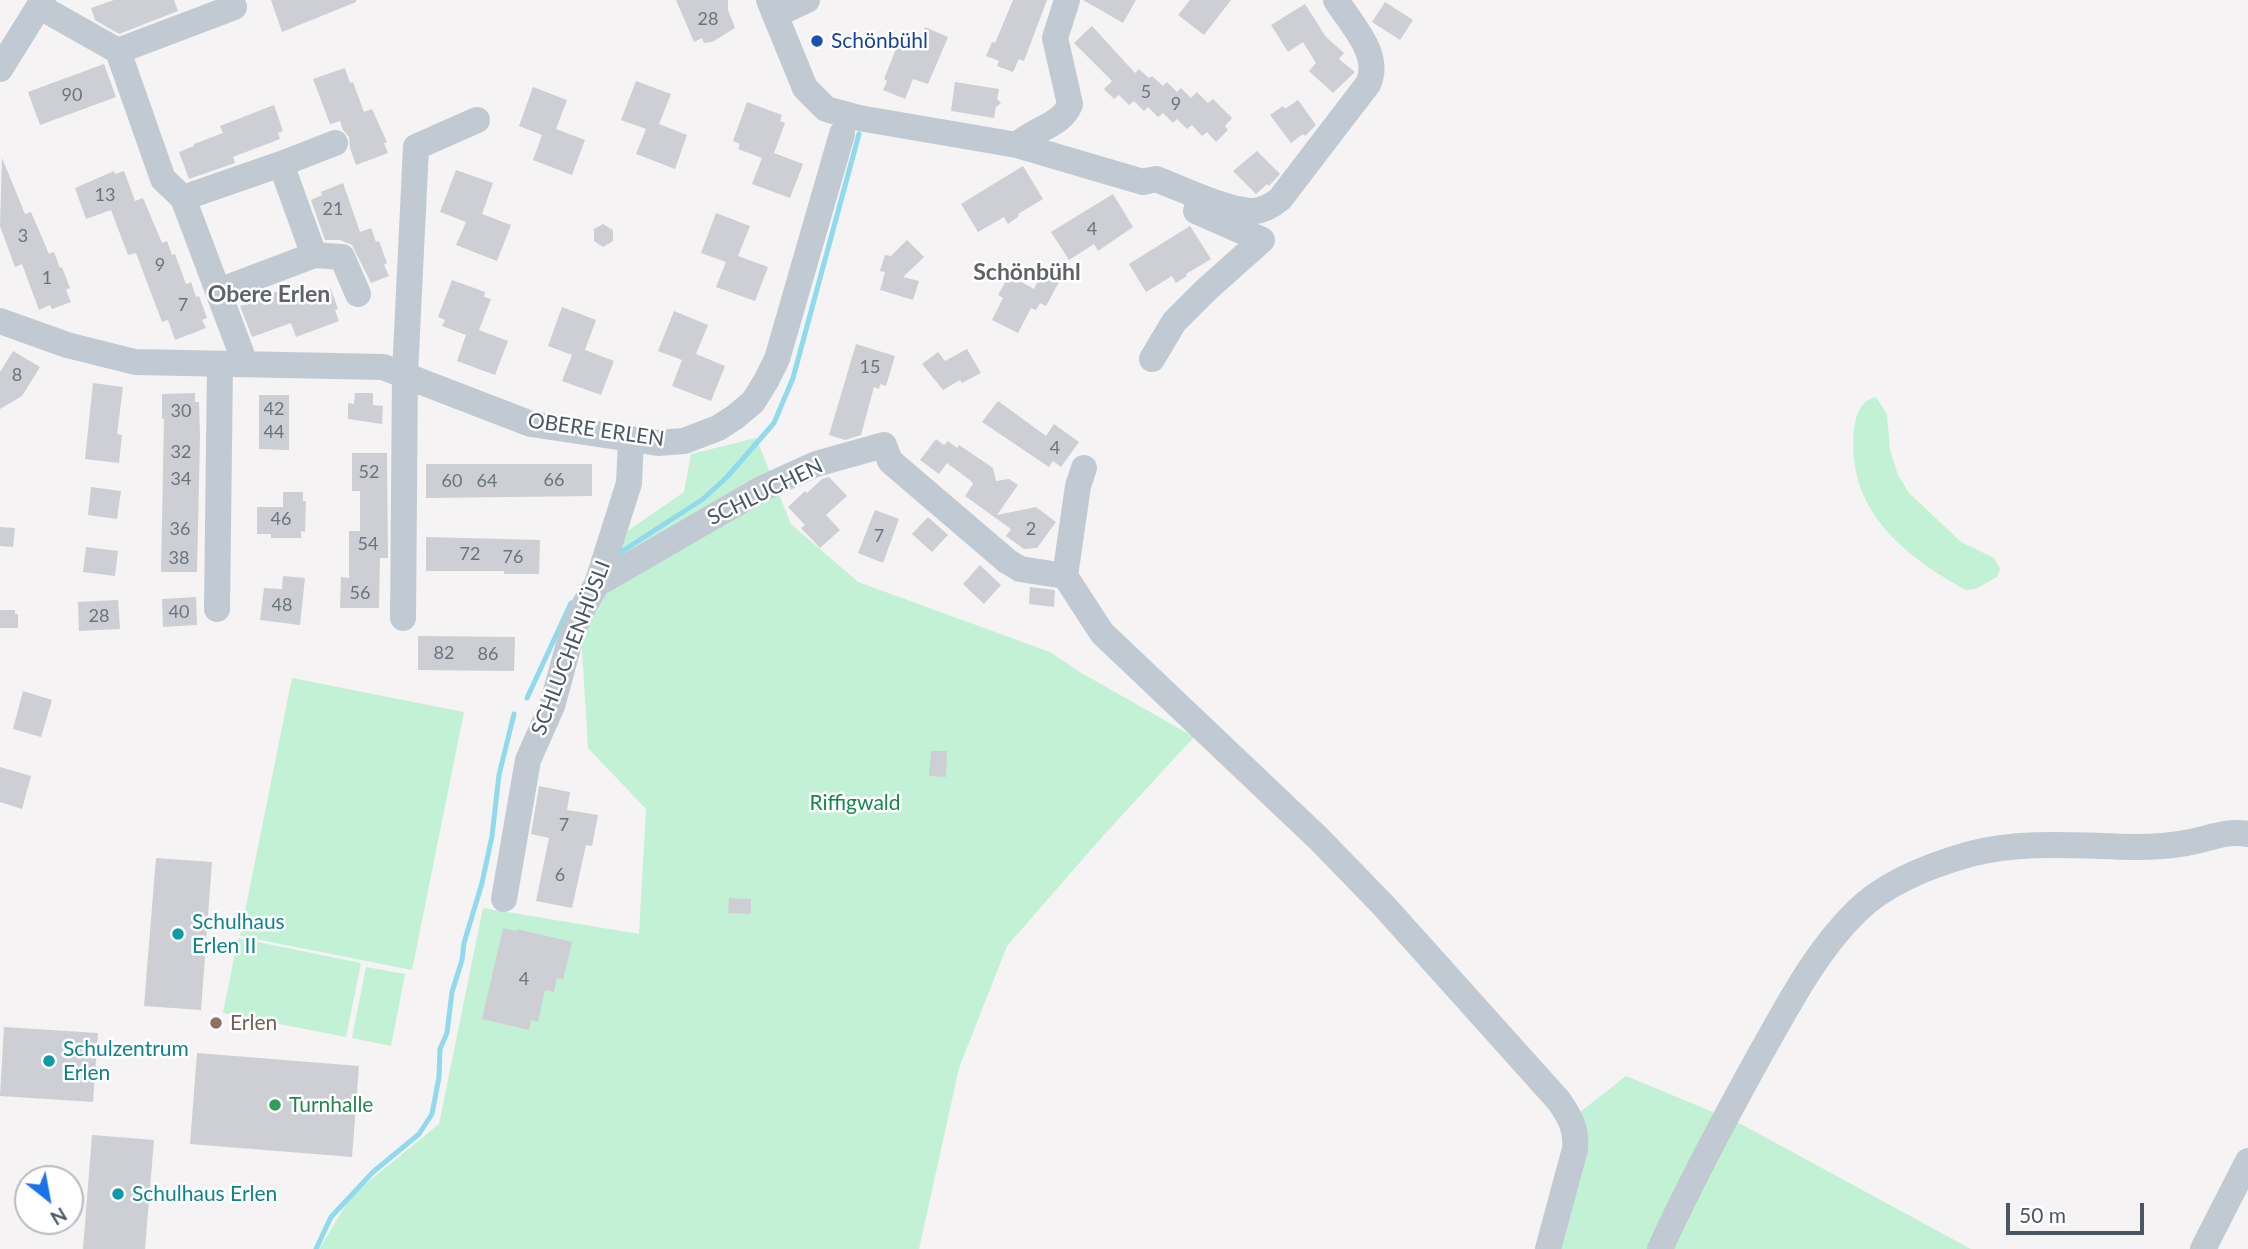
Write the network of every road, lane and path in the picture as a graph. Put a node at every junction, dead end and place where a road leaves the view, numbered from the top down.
1 (807, 0) edge
2 (1067, 0) edge
3 (1336, 0) edge
4 (46, 6) edge
5 (234, 7) dead end
6 (772, 7) edge
7 (118, 51) junction
8 (0, 69) edge
9 (477, 120) dead end
10 (842, 134) dead end
11 (335, 143) dead end
12 (1017, 145) junction
13 (281, 164) junction
14 (1143, 182) junction
15 (183, 198) junction
16 (314, 255) junction
17 (219, 291) junction
18 (358, 294) dead end
19 (0, 321) edge
20 (1152, 359) dead end
21 (232, 363) junction
22 (405, 374) junction
23 (631, 440) junction
24 (1084, 468) dead end
25 (1065, 576) junction
26 (597, 584) junction
27 (217, 610) dead end
28 (403, 618) dead end
29 (2248, 834) edge
30 (504, 899) dead end
31 (2248, 1161) edge
32 (1548, 1249) edge
33 (1660, 1249) edge
34 (2203, 1249) edge

1 - 6 street
2 - 12 street
3 - 14 street
4 - 7 street
4 - 8 street
5 - 7 street
6 - 12 street
7 - 15 street
9 - 22 street
10 - 23 street, OBERE ERLEN
11 - 13 street
12 - 14 street
13 - 15 street
13 - 16 street
14 - 20 street
15 - 17 street
16 - 17 street
16 - 18 street
17 - 21 street
19 - 21 street, OBERE ERLEN
21 - 22 street, OBERE ERLEN
21 - 27 street
22 - 23 street, OBERE ERLEN
22 - 28 street
23 - 26 street, SCHLUCHENHÜSLI
24 - 25 street
25 - 26 street, SCHLUCHEN
25 - 32 street
26 - 30 street, SCHLUCHENHÜSLI
29 - 33 street
31 - 34 street

